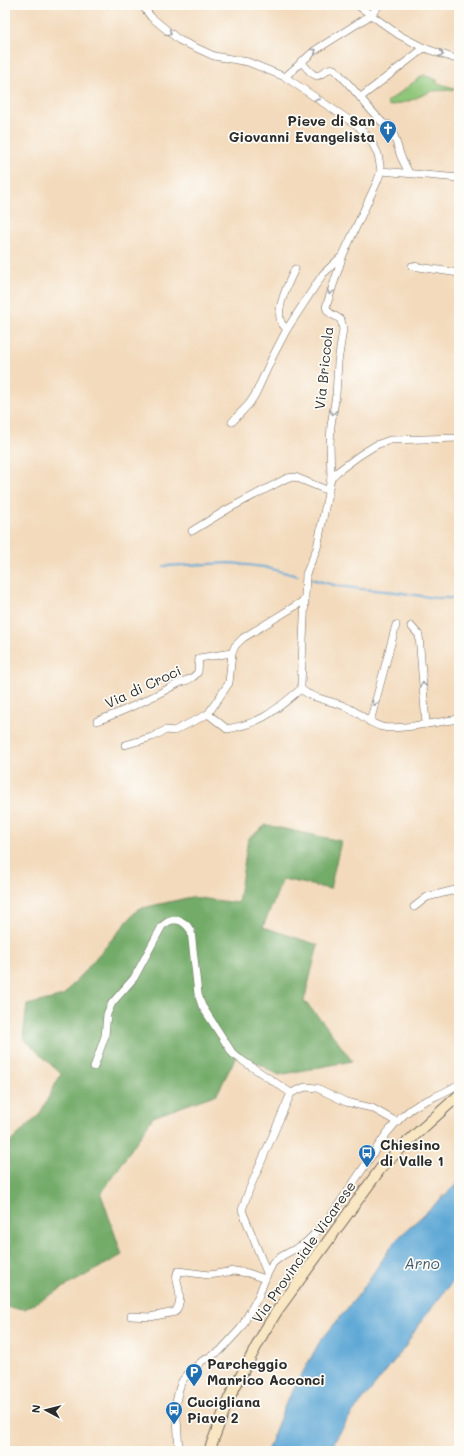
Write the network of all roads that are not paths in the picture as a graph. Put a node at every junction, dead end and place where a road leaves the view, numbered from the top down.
1 (142, 5) edge
2 (358, 5) edge
3 (379, 5) edge
4 (371, 15) junction
5 (424, 48) junction
6 (459, 60) edge
7 (301, 61) junction
8 (285, 77) junction
9 (361, 97) junction
10 (381, 171) junction
11 (409, 173) junction
12 (459, 178) edge
13 (343, 256) junction
14 (412, 266) dead end
15 (295, 269) dead end
16 (459, 273) edge
17 (287, 329) junction
18 (232, 422) dead end
19 (459, 438) edge
20 (331, 478) junction
21 (329, 491) junction
22 (192, 531) dead end
23 (305, 600) junction
24 (396, 625) dead end
25 (410, 626) dead end
26 (232, 653) junction
27 (301, 689) junction
28 (208, 714) junction
29 (459, 719) edge
30 (98, 721) dead end
31 (370, 722) junction
32 (426, 724) junction
33 (125, 745) dead end
34 (459, 889) edge
35 (414, 907) dead end
36 (94, 1067) dead end
37 (459, 1084) edge
38 (291, 1093) junction
39 (459, 1095) edge
40 (396, 1122) junction
41 (266, 1276) junction
42 (131, 1316) dead end
43 (180, 1451) edge
44 (209, 1451) edge

1 -> 8 street
2 - 4 street
3 - 4 street
4 - 5 street
7 -> 4 street
5 -> 6 street
5 - 9 street
7 - 8 street
7 - 9 street
8 -> 10 street
9 - 11 street
10 - 11 street
10 - 13 street, Via Briccola
11 - 12 street
13 - 17 street
13 -> 20 street, Via Briccola
14 - 16 street
15 - 17 street
17 - 18 street
19 - 20 street
20 - 21 street, Via Briccola
21 - 22 street
21 - 23 street, Via Briccola
23 - 26 street
23 - 27 street, Via Briccola
24 -> 31 street
32 -> 25 street
26 - 28 street
26 - 30 street, Via di Croci
27 - 28 street
27 - 31 street
28 - 33 street
29 - 32 street
31 - 32 street
34 - 35 street
36 - 38 street
37 - 40 street
38 - 40 street
38 - 41 street
39 - 44 main road, Via Provinciale Vicarese
40 - 41 street
41 - 42 street
41 - 43 street

